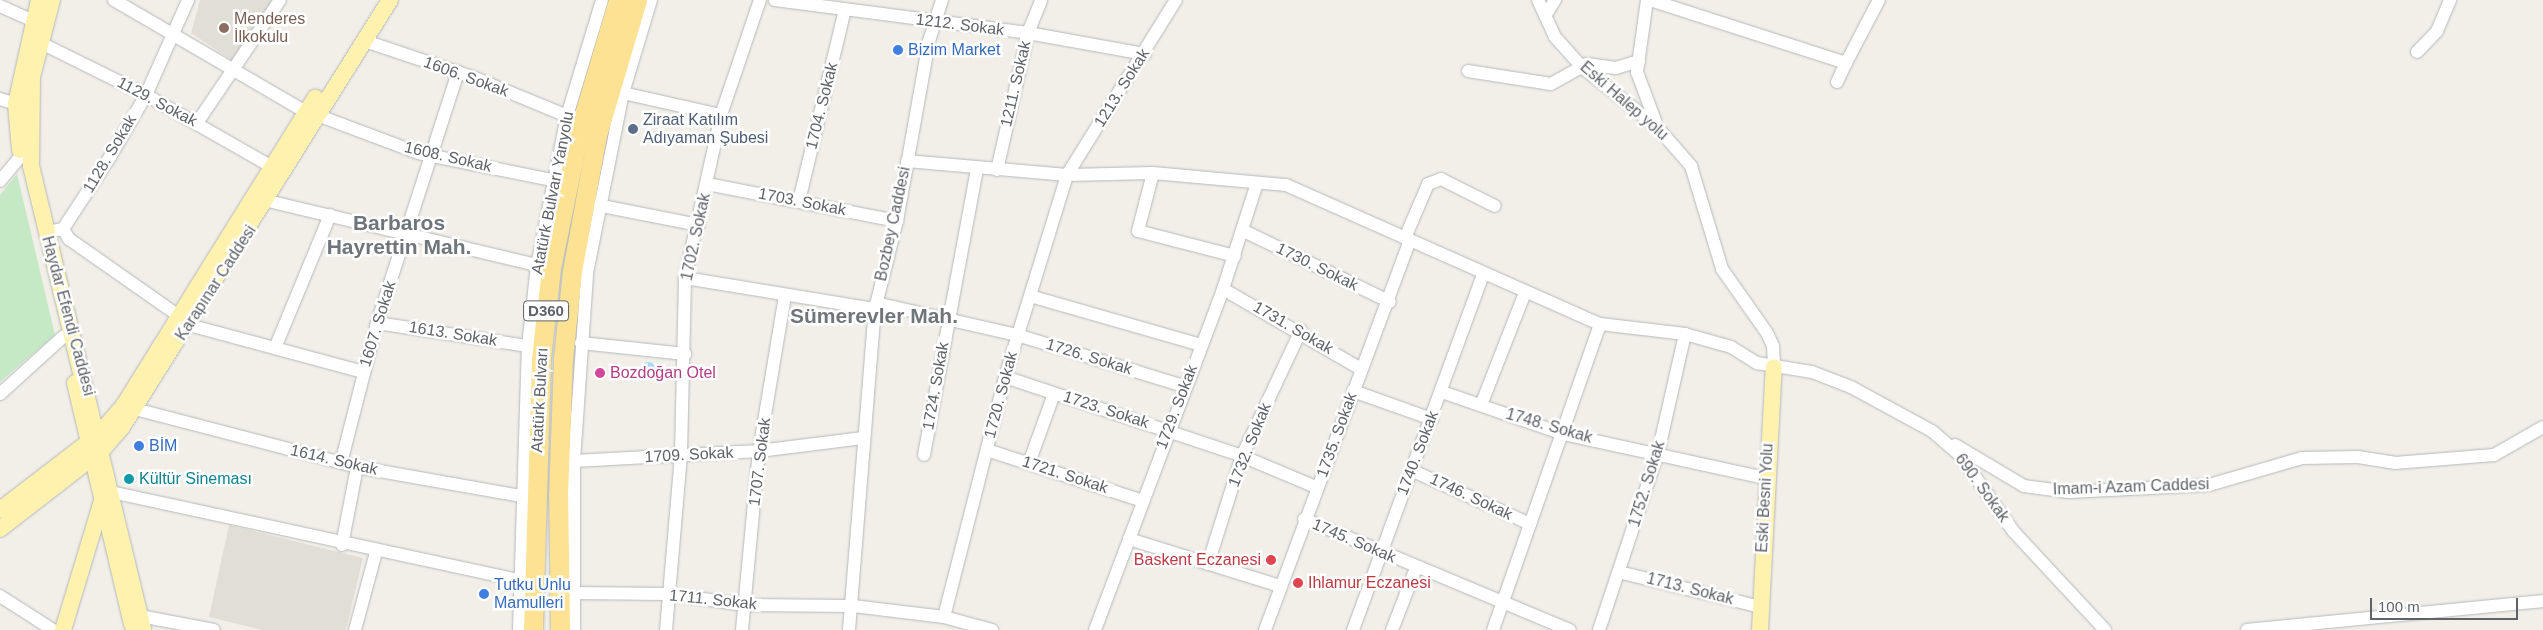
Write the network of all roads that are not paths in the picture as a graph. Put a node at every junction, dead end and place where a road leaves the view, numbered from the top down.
1 (39, 0) edge
2 (52, 0) edge
3 (114, 0) edge
4 (188, 0) edge
5 (280, 0) edge
6 (379, 0) edge
7 (390, 0) edge
8 (602, 0) edge
9 (618, 0) edge
10 (636, 0) edge
11 (651, 0) edge
12 (760, 0) edge
13 (775, 0) edge
14 (942, 0) edge
15 (1041, 0) edge
16 (1176, 0) edge
17 (1538, 0) edge
18 (1554, 0) edge
19 (1649, 0) edge
20 (1879, 0) edge
21 (2450, 0) edge
22 (0, 6) edge
23 (845, 10) junction
24 (1545, 16) junction
25 (32, 21) junction
26 (933, 22) junction
27 (1028, 33) junction
28 (175, 35) junction
29 (39, 42) junction
30 (365, 42) junction
31 (2417, 52) dead end
32 (1145, 54) junction
33 (1639, 61) junction
34 (1846, 63) junction
35 (1582, 67) junction
36 (234, 69) junction
37 (1468, 71) dead end
38 (458, 72) junction
39 (1837, 82) dead end
40 (623, 94) junction
41 (146, 95) junction
42 (0, 99) edge
43 (16, 104) junction
44 (312, 114) junction
45 (721, 115) junction
46 (567, 116) junction
47 (197, 123) junction
48 (1658, 128) junction
49 (21, 156) junction
50 (431, 156) junction
51 (907, 161) junction
52 (272, 167) junction
53 (976, 170) junction
54 (996, 170) junction
55 (1153, 173) junction
56 (1067, 175) junction
57 (0, 180) edge
58 (552, 180) junction
59 (1257, 183) junction
60 (707, 184) junction
61 (268, 201) junction
62 (799, 201) junction
63 (597, 205) junction
64 (1495, 206) dead end
65 (330, 215) junction
66 (896, 221) junction
67 (699, 225) junction
68 (63, 229) junction
69 (46, 232) junction
70 (1244, 232) junction
71 (406, 234) junction
72 (1407, 239) junction
73 (1235, 256) junction
74 (544, 267) junction
75 (1483, 276) junction
76 (685, 278) junction
77 (1223, 289) junction
78 (785, 295) junction
79 (1524, 295) junction
80 (1030, 296) junction
81 (1390, 302) junction
82 (875, 306) junction
83 (947, 318) junction
84 (184, 321) junction
85 (377, 323) junction
86 (1600, 324) junction
87 (1301, 330) junction
88 (1685, 334) junction
89 (1017, 335) junction
90 (64, 336) junction
91 (581, 343) junction
92 (1201, 345) junction
93 (528, 346) junction
94 (275, 348) junction
95 (685, 354) junction
96 (1774, 367) junction
97 (1362, 369) junction
98 (363, 372) junction
99 (1005, 377) junction
100 (1184, 386) junction
101 (1353, 391) junction
102 (1442, 392) junction
103 (0, 394) edge
104 (1054, 394) junction
105 (1481, 405) junction
106 (135, 409) junction
107 (1432, 419) junction
108 (2543, 427) edge
109 (1167, 430) junction
110 (1932, 431) junction
111 (1563, 434) junction
112 (863, 438) junction
113 (95, 445) junction
114 (987, 450) junction
115 (759, 451) junction
116 (1658, 453) junction
117 (681, 454) junction
118 (924, 455) dead end
119 (1242, 456) junction
120 (574, 461) junction
121 (340, 463) junction
122 (1029, 463) junction
123 (357, 467) junction
124 (1411, 470) junction
125 (1765, 478) junction
126 (1318, 488) junction
127 (107, 496) junction
128 (528, 497) junction
129 (1143, 500) junction
130 (0, 510) edge
131 (1304, 519) junction
132 (1530, 524) junction
133 (0, 529) edge
134 (1129, 539) junction
135 (342, 545) junction
136 (376, 552) junction
137 (1382, 552) junction
138 (1208, 564) junction
139 (1416, 568) junction
140 (1619, 572) junction
141 (519, 580) junction
142 (1280, 586) junction
143 (573, 594) junction
144 (666, 594) junction
145 (0, 596) edge
146 (2543, 601) edge
147 (1504, 604) junction
148 (746, 605) junction
149 (853, 606) junction
150 (1760, 607) junction
151 (526, 610) junction
152 (944, 617) junction
153 (139, 625) edge
154 (960, 626) edge
155 (53, 630) edge
156 (63, 630) edge
157 (214, 630) edge
158 (355, 630) edge
159 (519, 630) edge
160 (533, 630) edge
161 (560, 630) edge
162 (574, 630) edge
163 (666, 630) edge
164 (742, 630) edge
165 (849, 630) edge
166 (992, 630) edge
167 (1095, 630) edge
168 (1265, 630) edge
169 (1353, 630) edge
170 (1392, 630) edge
171 (1493, 630) edge
172 (1570, 630) edge
173 (1599, 630) edge
174 (1760, 630) edge
175 (2105, 630) edge
176 (2247, 630) edge

1 - 25 main road, Haydar Efendi Caddesi
2 - 29 main road, Haydar Efendi Caddesi
3 - 28 street
4 - 28 street, 1128. Sokak
5 - 36 street
6 - 44 main road, Karapınar Caddesi
7 - 30 main road, Karapınar Caddesi
8 - 46 street, Atatürk Bulvarı Yanyolu
9 - 74 highway, Atatürk Bulvarı / D360
10 - 161 highway, Atatürk Bulvarı / D360
11 - 40 street
12 - 45 street, 1702. Sokak
13 - 23 street, 1212. Sokak
14 - 26 street, Bozbey Caddesi
15 - 27 street, 1211. Sokak
16 - 32 street, 1213. Sokak
17 - 24 street, Eski Halep yolu
18 - 24 street
19 - 33 street
19 - 34 street
20 - 34 street
21 - 31 street
22 - 25 street
23 - 26 street, 1212. Sokak
23 - 62 street, 1704. Sokak
24 - 35 street, Eski Halep yolu
25 - 43 main road, Haydar Efendi Caddesi
26 - 27 street, 1212. Sokak
26 - 51 street, Bozbey Caddesi
27 - 32 street, 1212. Sokak
27 - 54 street, 1211. Sokak
28 - 36 street
28 - 41 street, 1128. Sokak
29 - 41 street, 1129. Sokak
29 - 69 main road, Haydar Efendi Caddesi
30 - 38 street, 1606. Sokak
30 - 44 main road, Karapınar Caddesi
32 - 56 street, 1213. Sokak
33 - 35 street
33 - 48 street
34 - 39 street
35 - 37 street
35 - 48 street, Eski Halep yolu
36 - 44 street
36 - 47 street
38 - 46 street, 1606. Sokak
38 - 50 street, 1607. Sokak
40 - 45 street
40 - 63 street
41 - 47 street, 1129. Sokak
41 - 68 street, 1128. Sokak
42 - 43 street
43 - 49 main road, Haydar Efendi Caddesi
44 - 50 street, 1608. Sokak
44 - 52 main road, Karapınar Caddesi
44 - 61 main road, Karapınar Caddesi
45 - 60 street, 1702. Sokak
46 - 58 street, Atatürk Bulvarı Yanyolu
47 - 52 street, 1129. Sokak
48 - 96 street, Eski Halep yolu
49 - 57 street
49 - 90 main road, Haydar Efendi Caddesi
50 - 58 street, 1608. Sokak
50 - 71 street, 1607. Sokak
51 - 53 street, 690. Sokak
51 - 66 street, Bozbey Caddesi
52 - 84 main road, Karapınar Caddesi
53 - 54 street, 690. Sokak
53 - 83 street, 1724. Sokak
54 - 56 street, 690. Sokak
55 - 56 street, 690. Sokak
55 - 59 street, 690. Sokak
55 - 73 street
56 - 80 street, 1720. Sokak
58 - 74 street, Atatürk Bulvarı Yanyolu
59 - 70 street, 1729. Sokak
59 - 72 street, 690. Sokak
60 - 62 street, 1703. Sokak
60 - 67 street, 1702. Sokak
61 - 65 street
61 - 84 main road, Karapınar Caddesi
62 - 66 street, 1703. Sokak
63 - 67 street
63 - 91 street
64 - 72 street, 1735. Sokak
65 - 71 street
65 - 94 street
66 - 82 street, Bozbey Caddesi
67 - 76 street, 1702. Sokak
68 - 69 street
68 - 84 street
69 - 113 main road, Haydar Efendi Caddesi
70 - 73 street, 1729. Sokak
70 - 81 street, 1730. Sokak
71 - 74 street
71 - 85 street, 1607. Sokak
72 - 75 street, 690. Sokak
72 - 81 street, 1735. Sokak
73 - 77 street, 1729. Sokak
74 - 93 street, Atatürk Bulvarı Yanyolu
74 - 128 highway, Atatürk Bulvarı / D360
75 - 79 street, 690. Sokak
75 - 102 street, 1740. Sokak
76 - 78 street, 1726. Sokak
76 - 95 street, 1702. Sokak
77 - 87 street, 1731. Sokak
77 - 92 street, 1729. Sokak
78 - 82 street, 1726. Sokak
78 - 115 street, 1707. Sokak
79 - 86 street, 690. Sokak
79 - 105 street
80 - 89 street, 1720. Sokak
80 - 92 street
81 - 97 street, 1735. Sokak
82 - 83 street, 1726. Sokak
82 - 112 street, Bozbey Caddesi
83 - 89 street, 1726. Sokak
83 - 118 street, 1724. Sokak
84 - 94 street
84 - 106 main road, Karapınar Caddesi
84 - 113 main road, Karapınar Caddesi
85 - 93 street, 1613. Sokak
85 - 98 street, 1607. Sokak
86 - 88 street, 690. Sokak
86 - 111 street
87 - 97 street, 1731. Sokak
87 - 119 street, 1732. Sokak
88 - 96 street, 690. Sokak
88 - 116 street, 1752. Sokak
89 - 99 street, 1720. Sokak
89 - 100 street, 1726. Sokak
90 - 103 street
90 - 113 main road, Haydar Efendi Caddesi
91 - 95 street
91 - 120 street
92 - 100 street, 1729. Sokak
93 - 128 street, Atatürk Bulvarı Yanyolu
94 - 98 street
95 - 117 street, 1702. Sokak
96 - 110 street, 690. Sokak
96 - 125 main road, Eski Besni Yolu
97 - 101 street, 1735. Sokak
98 - 121 street, 1607. Sokak
99 - 104 street, 1723. Sokak
99 - 114 street, 1720. Sokak
100 - 109 street, 1729. Sokak
101 - 107 street
101 - 126 street, 1735. Sokak
102 - 105 street, 1748. Sokak
102 - 107 street, 1740. Sokak
104 - 109 street, 1723. Sokak
104 - 122 street
105 - 111 street, 1748. Sokak
106 - 113 main road, Karapınar Caddesi
106 - 121 street, 1614. Sokak
107 - 124 street, 1740. Sokak
108 - 110 street, Imam-i Azam Caddesi
109 - 119 street, 1723. Sokak
109 - 129 street, 1729. Sokak
110 - 175 street, 690. Sokak
111 - 116 street, 1748. Sokak
111 - 132 street
112 - 115 street, 1709. Sokak
112 - 149 street, Bozbey Caddesi
113 - 127 main road, Haydar Efendi Caddesi
113 - 130 main road, Karapınar Caddesi
113 - 133 main road, Karapınar Caddesi
114 - 122 street, 1721. Sokak
114 - 152 street, 1720. Sokak
115 - 117 street, 1709. Sokak
115 - 148 street, 1707. Sokak
116 - 125 street, 1748. Sokak
116 - 140 street, 1752. Sokak
117 - 120 street, 1709. Sokak
117 - 144 street, 1702. Sokak
119 - 126 street, 1723. Sokak
119 - 138 street, 1732. Sokak
120 - 143 street
121 - 123 street, 1614. Sokak
122 - 129 street, 1721. Sokak
123 - 128 street, 1614. Sokak
123 - 135 street
124 - 132 street, 1746. Sokak
124 - 137 street, 1740. Sokak
125 - 150 main road, Eski Besni Yolu
126 - 131 street, 1735. Sokak
127 - 135 street
127 - 153 main road, Haydar Efendi Caddesi
127 - 156 main road
128 - 141 street, Atatürk Bulvarı Yanyolu
128 - 151 highway, Atatürk Bulvarı / D360
129 - 134 street, 1729. Sokak
131 - 137 street, 1745. Sokak
131 - 142 street, 1735. Sokak
132 - 147 street
134 - 138 street
134 - 167 street, 1729. Sokak
135 - 136 street
136 - 141 street
136 - 158 street
137 - 139 street, 1745. Sokak
137 - 169 street, 1740. Sokak
138 - 142 street
139 - 147 street, 1745. Sokak
139 - 170 street
140 - 150 street, 1713. Sokak
140 - 173 street, 1752. Sokak
141 - 151 street, Atatürk Bulvarı Yanyolu
142 - 168 street, 1735. Sokak
143 - 144 street, 1711. Sokak
143 - 162 street
144 - 148 street, 1711. Sokak
144 - 163 street, 1702. Sokak
145 - 155 street
146 - 176 street
147 - 171 street
147 - 172 street, 1745. Sokak
148 - 149 street, 1711. Sokak
148 - 164 street, 1707. Sokak
149 - 152 street, 1711. Sokak
149 - 165 street, Bozbey Caddesi
150 - 174 main road, Eski Besni Yolu
151 - 159 street, Atatürk Bulvarı Yanyolu
151 - 160 highway, Atatürk Bulvarı / D360
152 - 154 street, 1711. Sokak
153 - 157 street
154 - 166 street, 1711. Sokak

